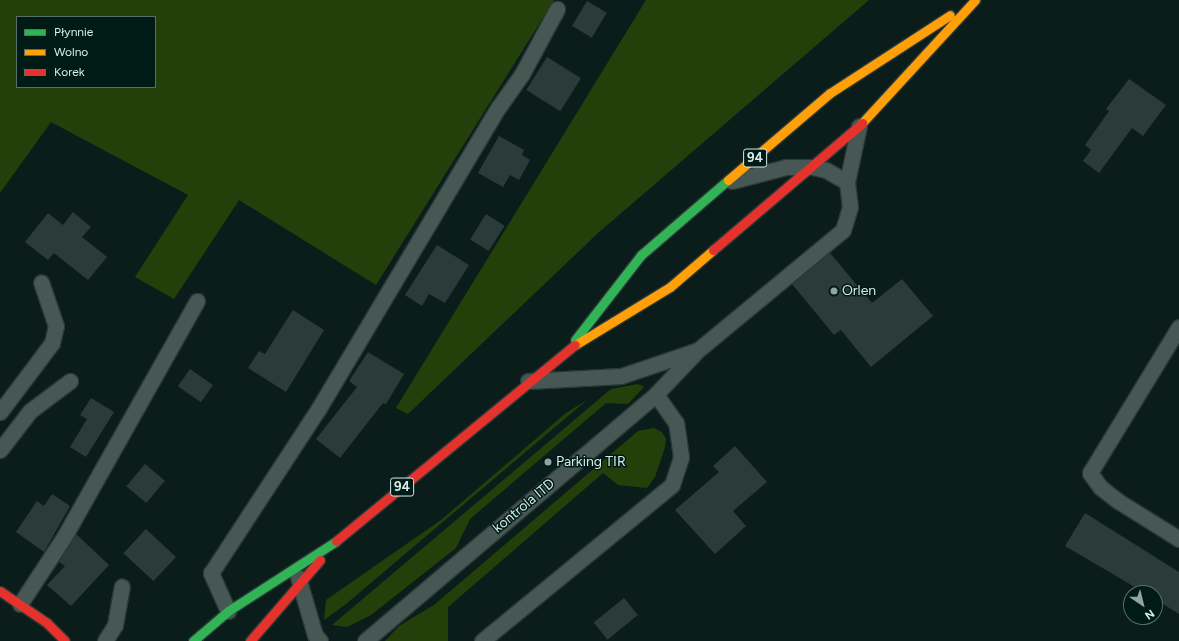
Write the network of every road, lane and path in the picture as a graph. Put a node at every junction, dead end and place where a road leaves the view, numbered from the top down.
1 (974, 0) edge
2 (557, 9) dead end
3 (859, 126) junction
4 (812, 167) junction
5 (728, 182) junction
6 (848, 182) junction
7 (41, 282) dead end
8 (197, 301) dead end
9 (1179, 327) edge
10 (566, 350) junction
11 (698, 350) junction
12 (70, 381) dead end
13 (527, 381) junction
14 (656, 394) junction
15 (0, 412) edge
16 (0, 450) edge
17 (1179, 539) edge
18 (338, 540) junction
19 (297, 566) junction
20 (298, 585) junction
21 (122, 587) dead end
22 (0, 591) edge
23 (20, 604) junction
24 (228, 611) junction
25 (65, 641) edge
26 (105, 641) edge
27 (194, 641) edge
28 (250, 641) edge
29 (320, 641) edge
30 (365, 641) edge
31 (482, 641) edge

1 - 3 main road, 94
1 - 5 main road, 94
2 - 24 lane
3 - 4 main road, 94
3 - 6 lane
4 - 5 lane
4 - 6 lane
4 - 10 main road, 94
5 - 10 main road, 94
6 - 11 lane
7 - 15 lane
8 - 23 lane
9 - 17 lane
10 - 13 main road, 94
11 - 13 lane
11 - 14 lane, kontrola ITD
12 - 16 lane
13 - 18 main road, 94
14 - 30 lane, kontrola ITD
14 - 31 lane
18 - 19 main road, 94
18 - 20 main road, 94
19 - 20 lane
19 - 24 main road, 94
20 - 28 main road, 94
20 - 29 lane
21 - 26 lane
22 - 23 main road
23 - 25 main road
24 - 27 main road, 94

